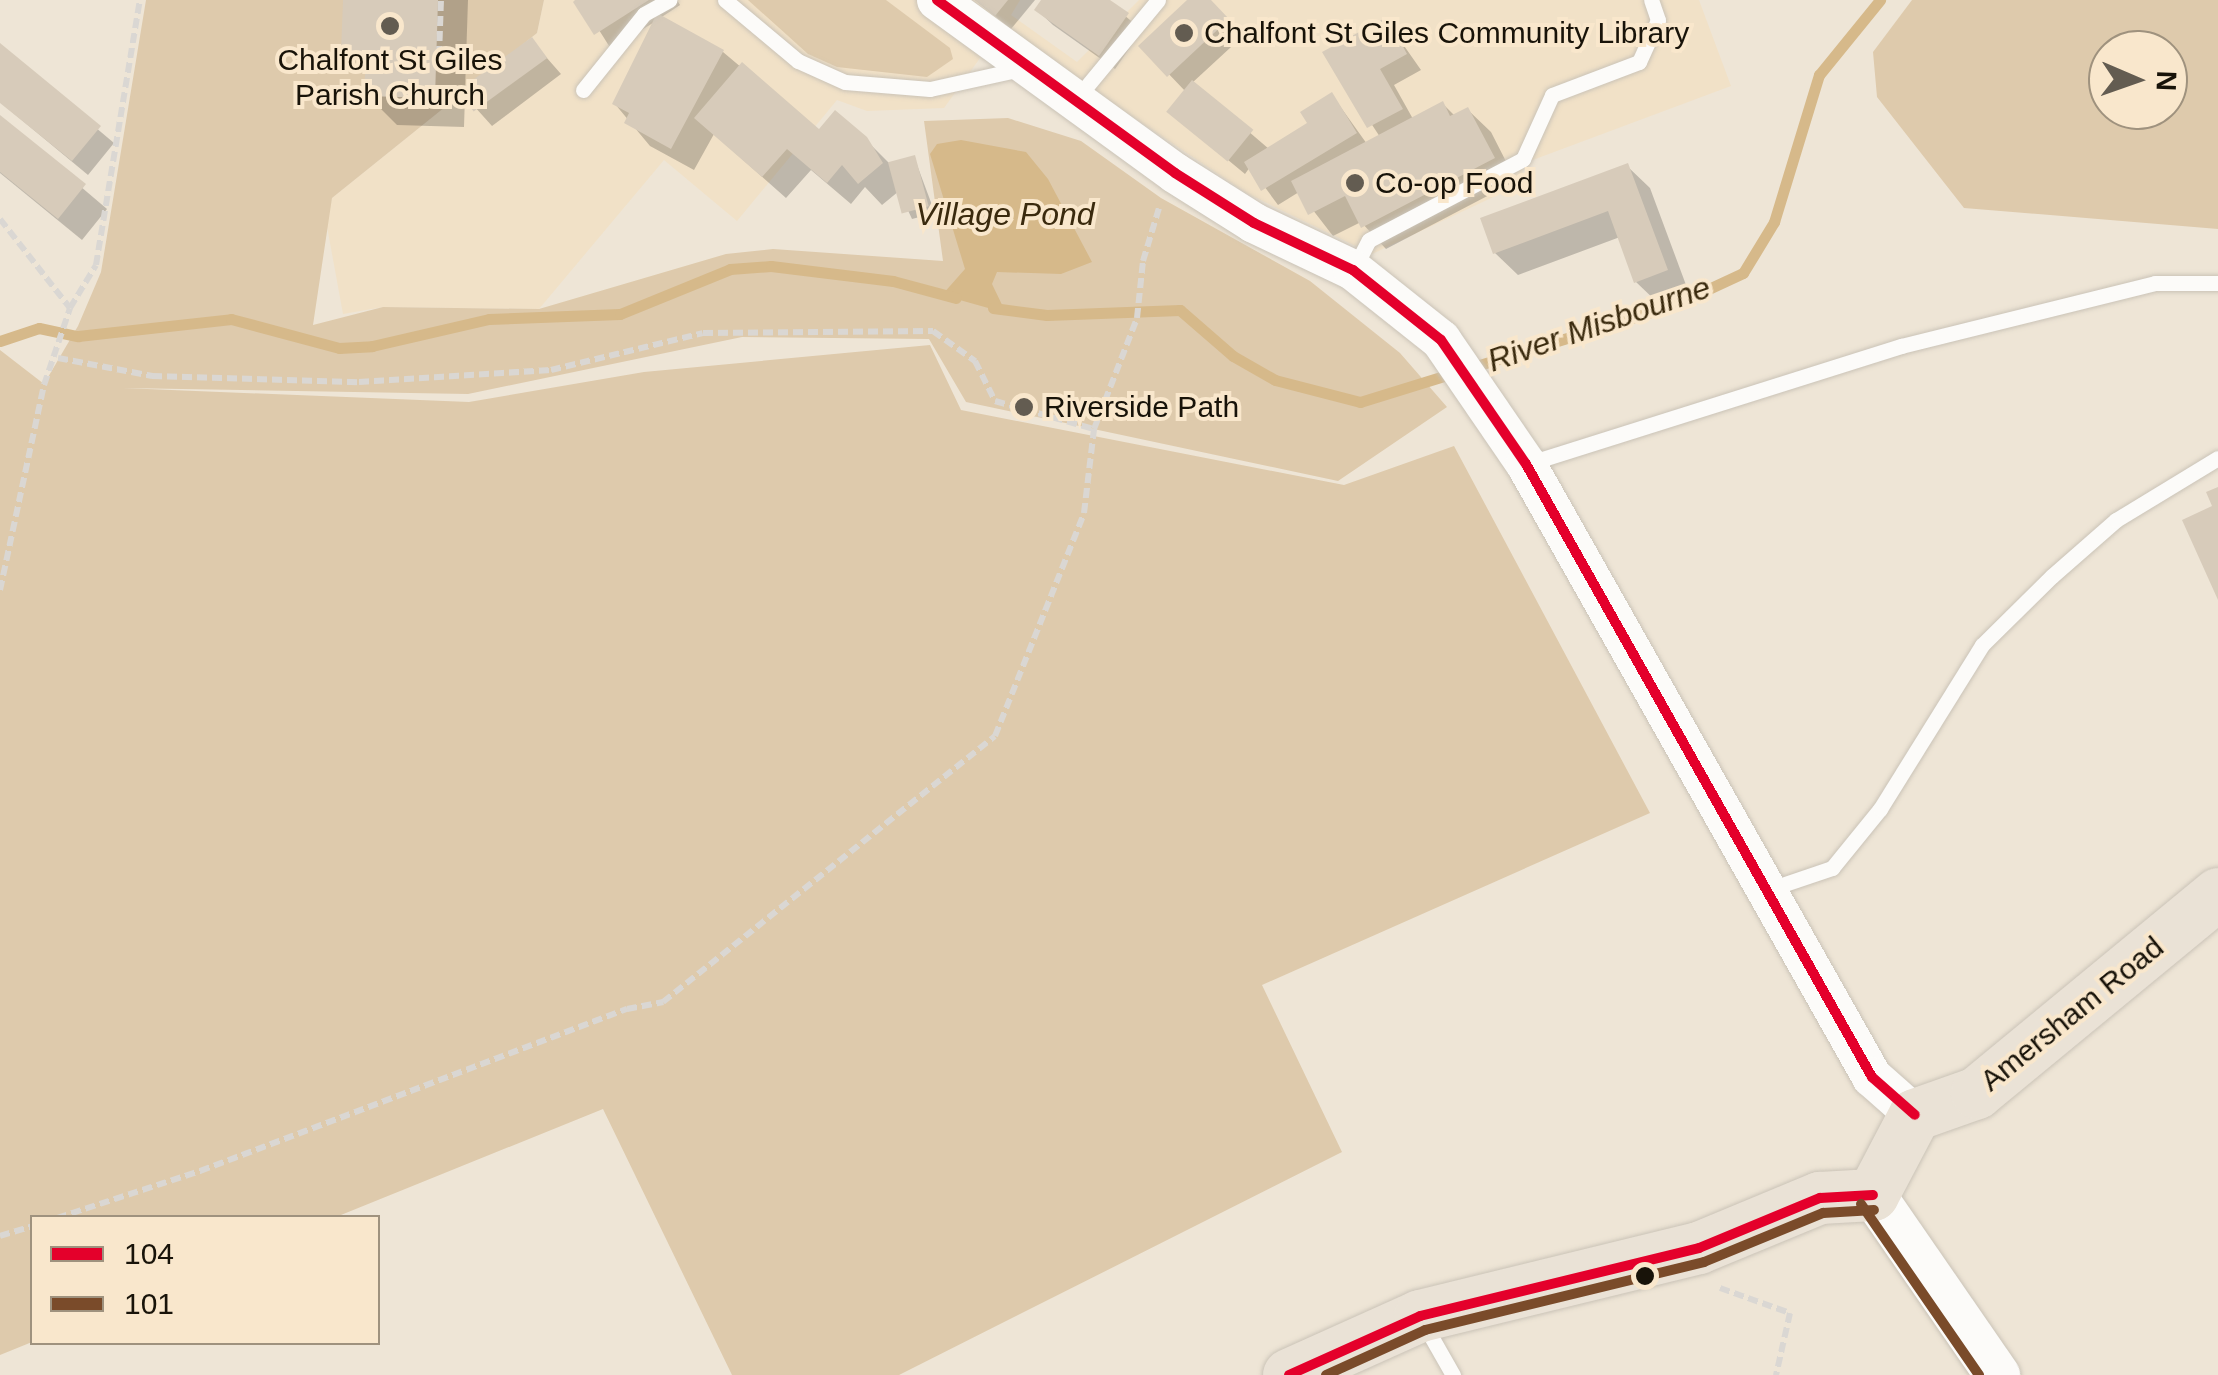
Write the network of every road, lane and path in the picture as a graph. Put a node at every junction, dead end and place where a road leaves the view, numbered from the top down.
1 (140, 0) edge
2 (441, 0) edge
3 (669, 0) edge
4 (725, 0) edge
5 (937, 0) edge
6 (1158, 0) edge
7 (1650, 0) edge
8 (439, 56) dead end
9 (1028, 67) junction
10 (583, 90) dead end
11 (1075, 101) junction
12 (1175, 173) junction
13 (0, 219) edge
14 (1354, 270) junction
15 (2218, 283) edge
16 (68, 312) junction
17 (59, 357) junction
18 (1094, 429) junction
19 (2218, 458) edge
20 (1526, 464) junction
21 (0, 590) edge
22 (1765, 890) junction
23 (2218, 894) edge
24 (1915, 1115) junction
25 (1873, 1195) junction
26 (66, 1215) edge
27 (30, 1227) edge
28 (0, 1236) edge
29 (1711, 1284) dead end
30 (1420, 1316) junction
31 (1289, 1375) edge
32 (1453, 1375) edge
33 (1776, 1375) edge
34 (1997, 1375) edge

1 - 16 path
2 - 8 path
3 - 10 lane
4 - 9 lane
5 - 9 street
6 - 11 lane
7 - 14 lane
9 - 11 street
11 - 12 street
12 - 14 street
12 - 18 path
13 - 16 path
14 - 20 street
15 - 20 lane
16 - 17 path
17 - 18 path
17 - 21 path
18 - 26 path
19 - 22 lane
20 - 22 street
22 - 24 street
23 - 24 highway, Amersham Road
24 - 25 highway
25 - 30 highway
25 - 34 main road
27 - 28 path
29 - 33 path
30 - 31 highway
30 - 32 lane

